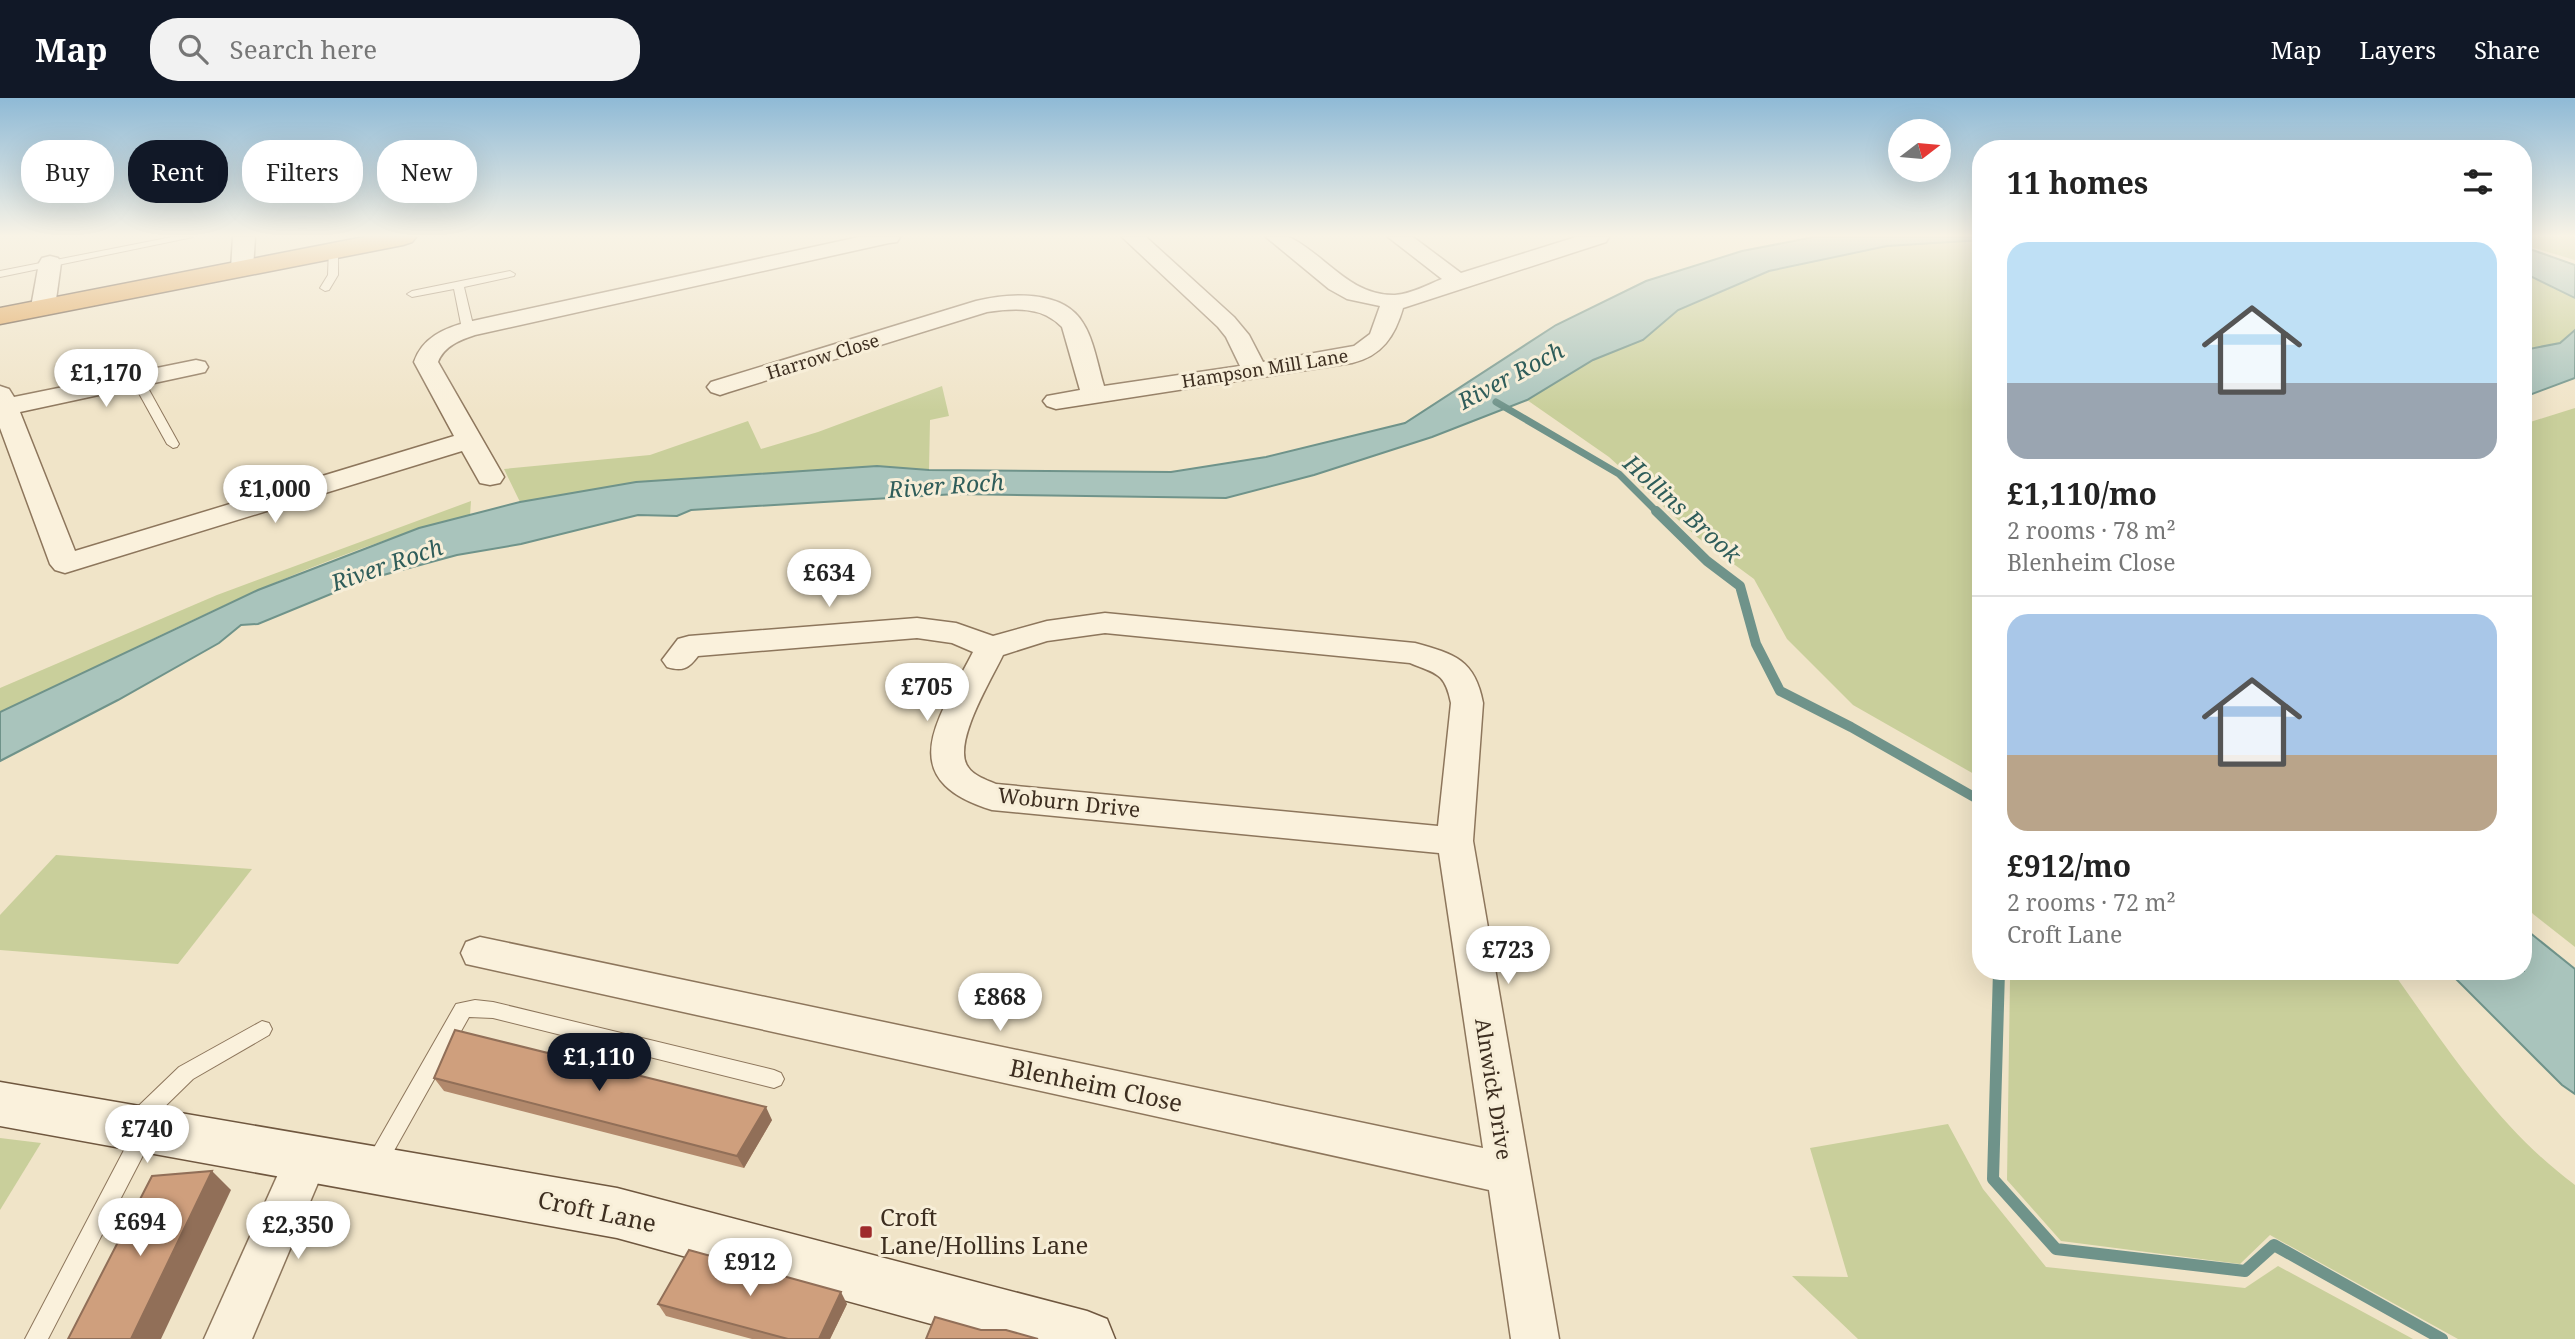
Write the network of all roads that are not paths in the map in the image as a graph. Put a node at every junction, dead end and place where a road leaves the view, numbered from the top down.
1 (45, 295) edge
2 (106, 295) edge
3 (460, 295) edge
4 (624, 295) edge
5 (1196, 295) edge
6 (1355, 295) edge
7 (1422, 295) edge
8 (1393, 302) junction
9 (43, 307) junction
10 (0, 316) edge
11 (468, 329) junction
12 (196, 366) dead end
13 (1255, 371) junction
14 (137, 379) junction
15 (736, 388) dead end
16 (1094, 396) junction
17 (1056, 401) dead end
18 (3, 407) edge
19 (469, 440) junction
20 (173, 444) dead end
21 (490, 477) dead end
22 (991, 648) junction
23 (678, 660) dead end
24 (1455, 841) junction
25 (480, 953) dead end
26 (262, 1029) dead end
27 (774, 1079) dead end
28 (0, 1104) edge
29 (139, 1128) junction
30 (307, 1157) junction
31 (373, 1169) junction
32 (1507, 1174) junction
33 (36, 1339) edge
34 (228, 1339) edge
35 (1087, 1339) edge
36 (1535, 1339) edge

1 - 9 street
2 - 9 highway
3 - 11 lane
4 - 11 street
5 - 13 street
6 - 8 street
7 - 8 street
8 - 13 street, Hampson Mill Lane
9 - 10 highway
11 - 19 street
12 - 14 street
13 - 16 street, Hampson Mill Lane
14 - 18 street
14 - 20 lane
15 - 16 street, Harrow Close
16 - 17 street, Hampson Mill Lane
18 - 19 street
19 - 21 street
22 - 23 street
22 - 24 street, Woburn Drive
22 - 24 street, Alnwick Drive
24 - 32 street, Alnwick Drive
25 - 32 street, Blenheim Close
26 - 29 lane
27 - 31 lane
28 - 29 street, Croft Lane
29 - 30 street, Croft Lane
29 - 33 lane
30 - 31 street, Croft Lane
30 - 34 street
31 - 35 street, Croft Lane
32 - 36 street, Alnwick Drive

